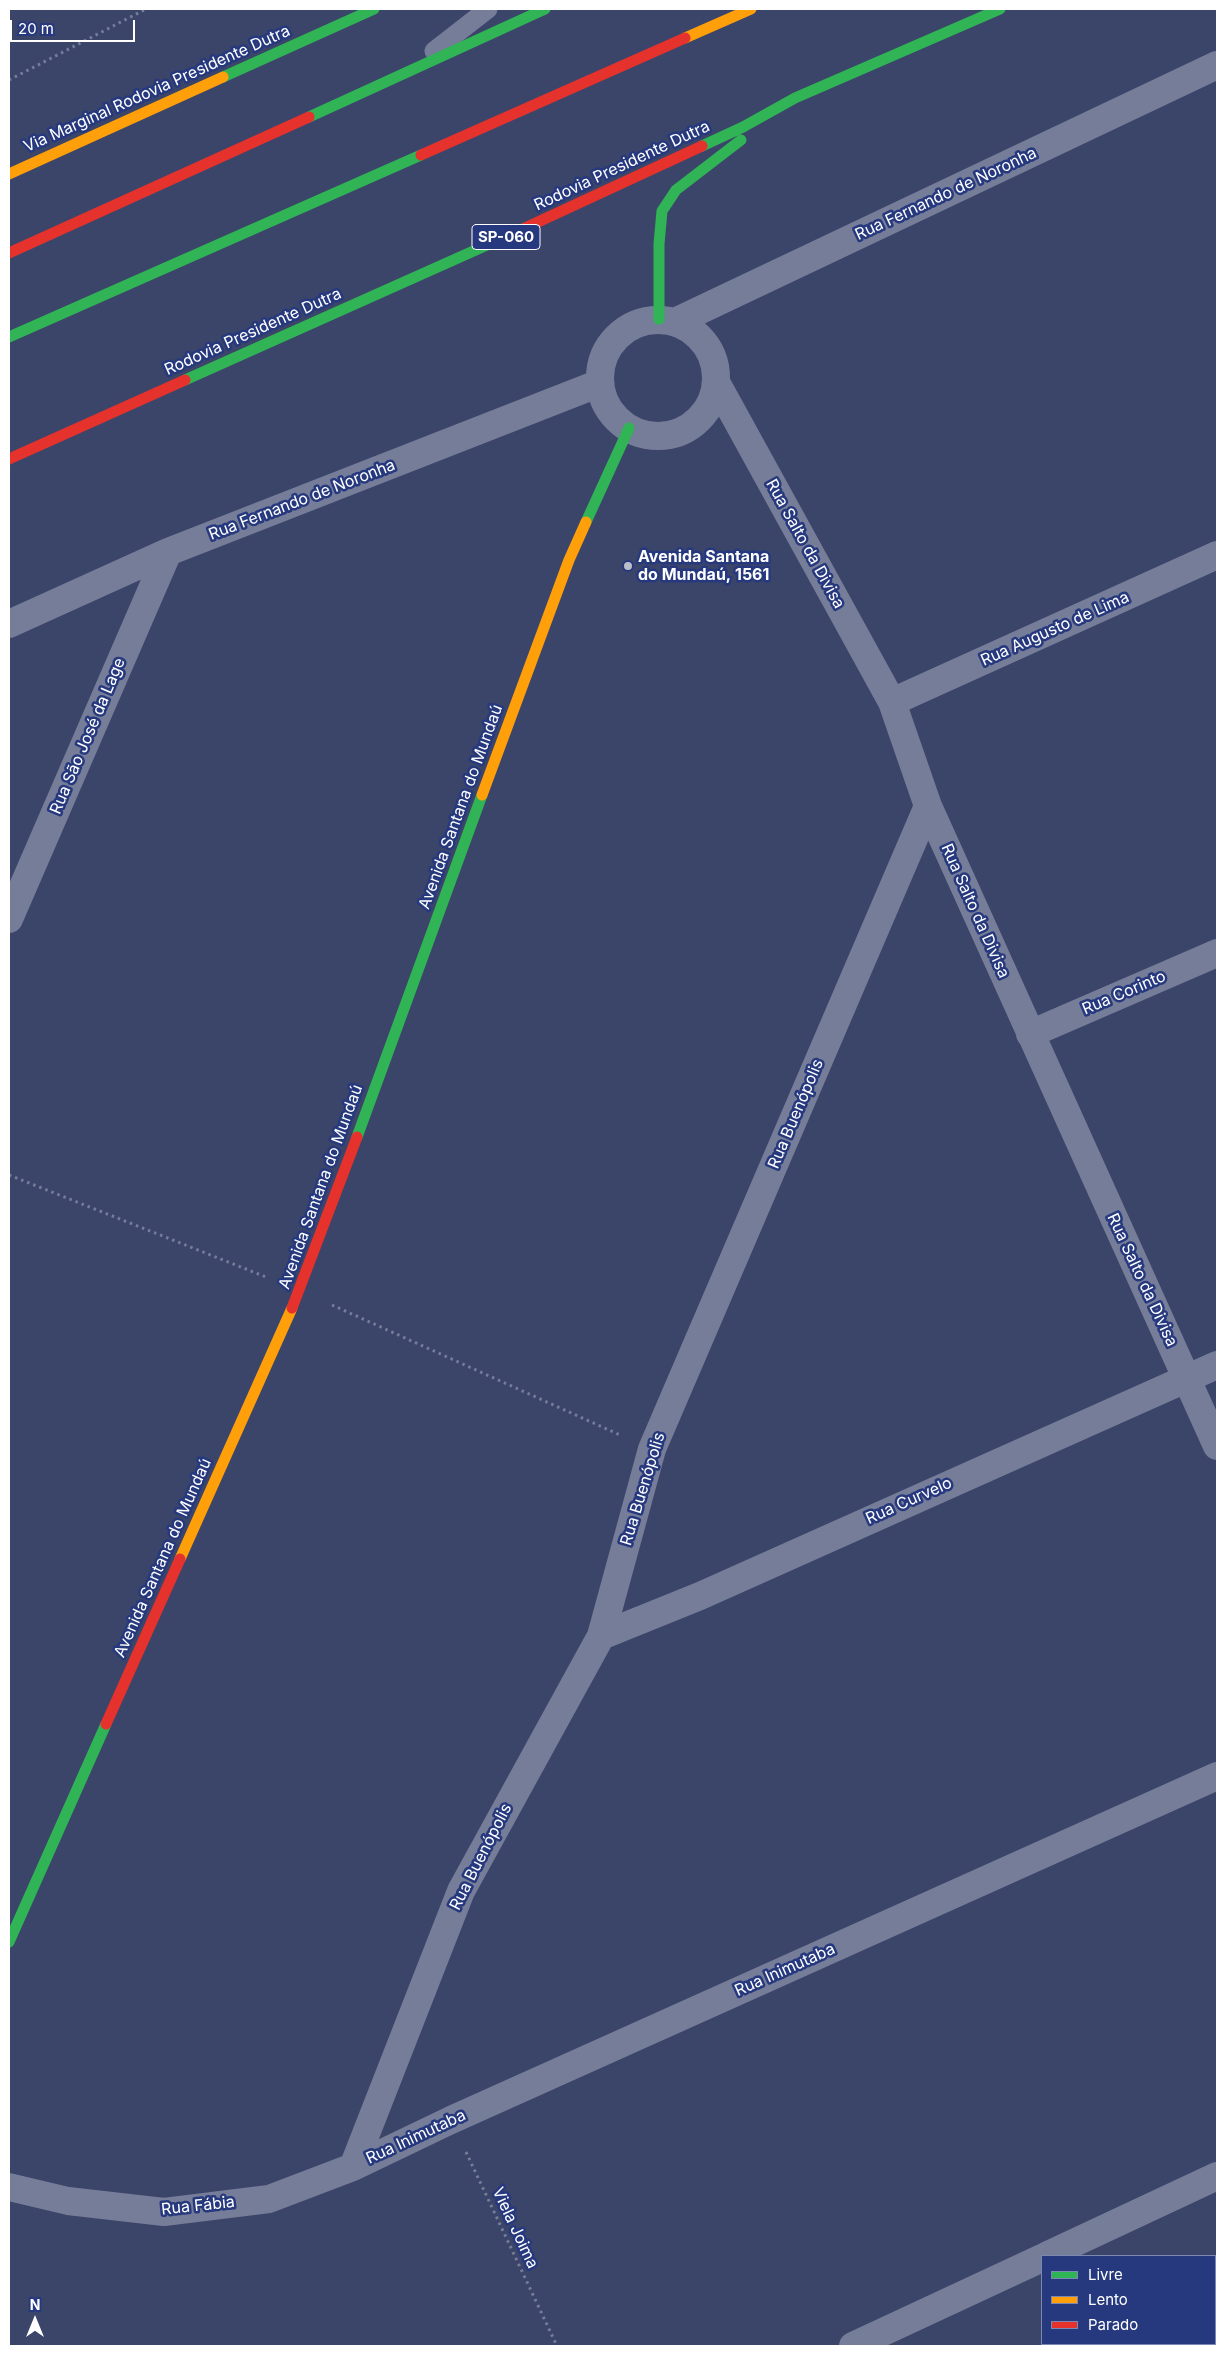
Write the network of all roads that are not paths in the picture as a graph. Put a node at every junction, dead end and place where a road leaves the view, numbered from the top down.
1 (374, 9) edge
2 (488, 9) edge
3 (545, 9) edge
4 (751, 9) edge
5 (1000, 9) edge
6 (1217, 65) edge
7 (408, 71) junction
8 (795, 98) junction
9 (9, 174) edge
10 (9, 253) edge
11 (667, 321) junction
12 (9, 337) edge
13 (600, 383) junction
14 (717, 384) junction
15 (629, 428) junction
16 (9, 459) edge
17 (168, 552) junction
18 (1217, 555) edge
19 (9, 624) edge
20 (892, 702) junction
21 (928, 806) junction
22 (9, 919) edge
23 (1217, 953) edge
24 (1030, 1034) junction
25 (1217, 1365) edge
26 (1187, 1378) junction
27 (1217, 1446) edge
28 (601, 1636) junction
29 (1217, 1776) edge
30 (9, 1942) edge
31 (353, 2167) junction
32 (1217, 2176) edge
33 (9, 2187) edge
34 (1048, 2255) edge
35 (1041, 2258) edge
36 (854, 2346) edge

1 - 9 main road, Via Marginal Rodovia Presidente Dutra
2 - 7 lane
3 - 7 main road
4 - 12 main road
5 - 8 main road, Rodovia Presidente Dutra / SP-060
6 - 11 street, Rua Fernando de Noronha
7 - 10 main road
8 - 11 main road
8 - 16 main road, Rodovia Presidente Dutra / SP-060
11 - 13 street
11 - 14 street
13 - 15 street
13 - 17 street, Rua Fernando de Noronha
14 - 15 street
14 - 20 street, Rua Salto da Divisa
15 - 30 main road, Avenida Santana do Mundaú
17 - 19 street, Rua Fernando de Noronha
17 - 22 street, Rua São José da Lage
18 - 20 street, Rua Augusto de Lima
20 - 21 street, Rua Salto da Divisa
21 - 24 street, Rua Salto da Divisa
21 - 28 street, Rua Buenópolis
23 - 24 street, Rua Corinto
24 - 26 street, Rua Salto da Divisa
25 - 26 street, Rua Curvelo
26 - 27 street, Rua Salto da Divisa
26 - 28 street, Rua Curvelo
28 - 31 street, Rua Buenópolis
29 - 31 street, Rua Inimutaba
31 - 33 street, Rua Fábia
32 - 34 street
35 - 36 street

